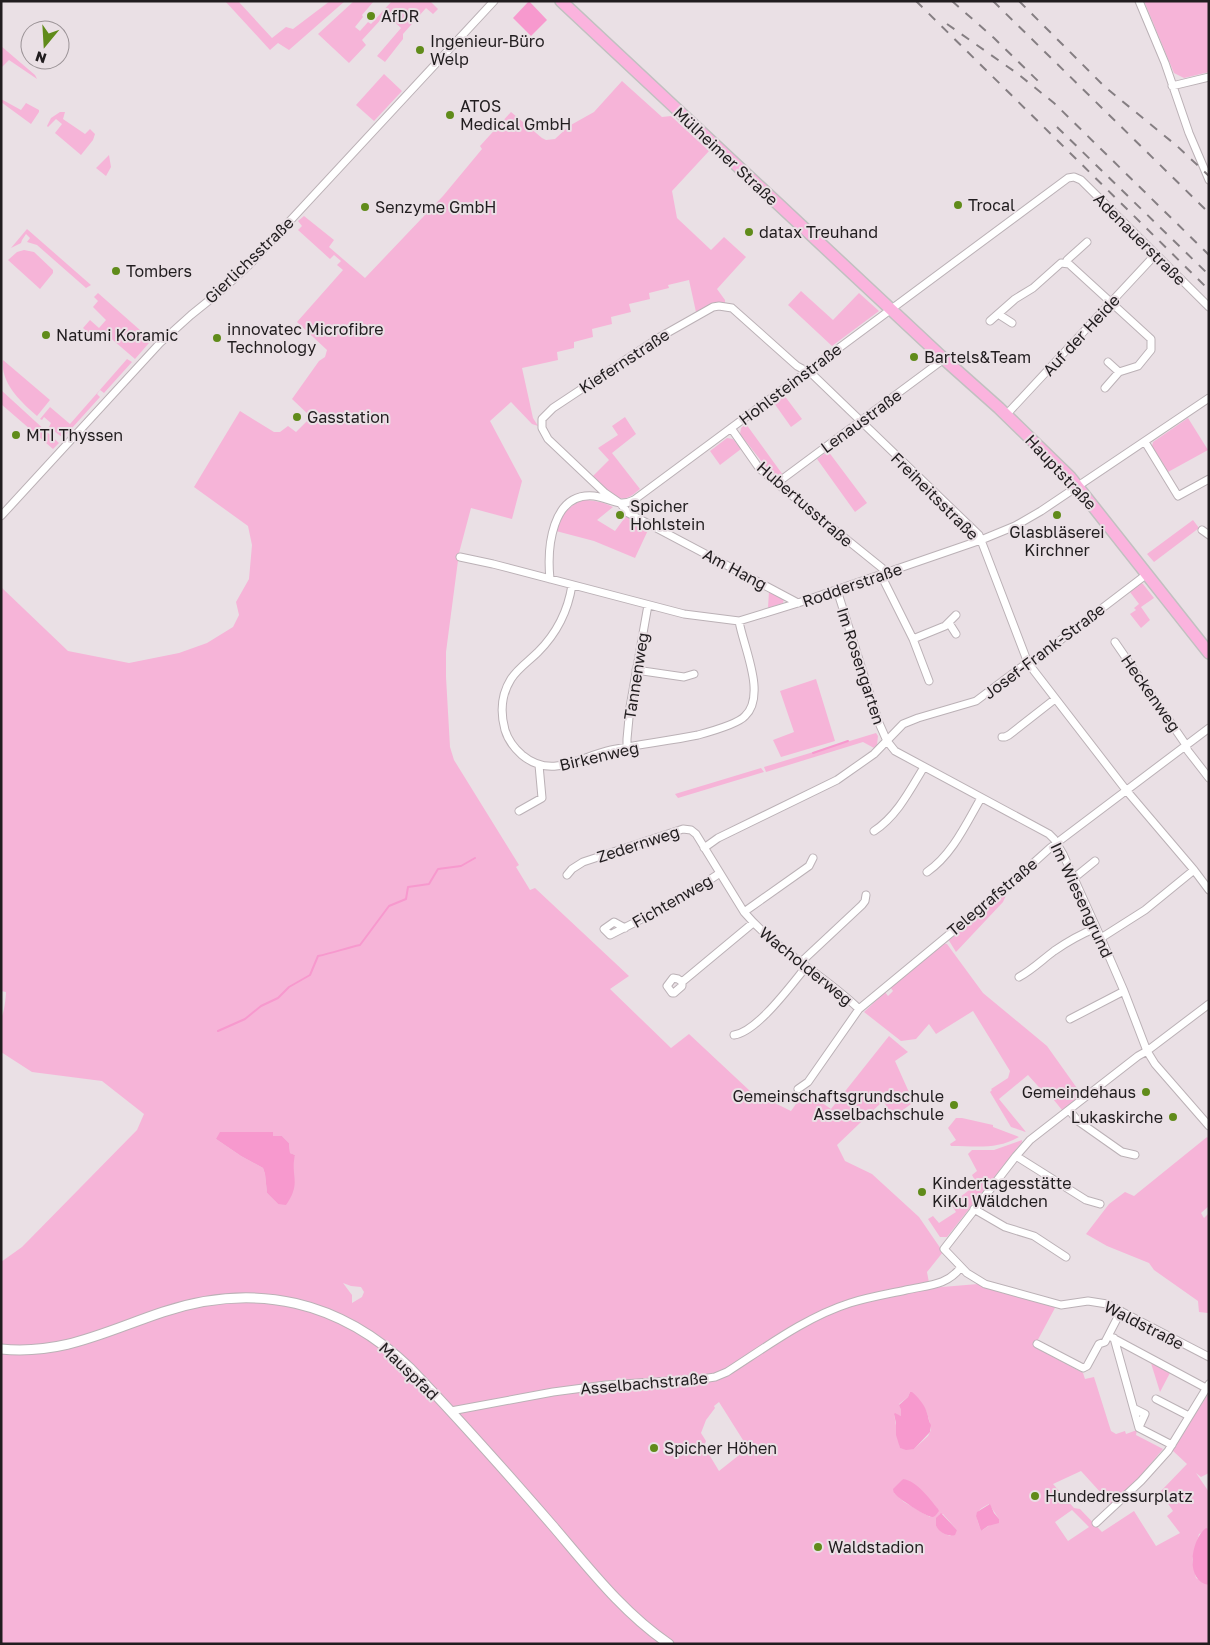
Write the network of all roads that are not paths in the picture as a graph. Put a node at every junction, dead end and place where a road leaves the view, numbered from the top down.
1 (494, 1) edge
2 (561, 1) edge
3 (1139, 1) edge
4 (1209, 77) edge
5 (1172, 86) junction
6 (1200, 157) junction
7 (1209, 163) edge
8 (1068, 178) joint
9 (1209, 180) edge
10 (1087, 242) dead end
11 (1155, 255) junction
12 (1066, 264) junction
13 (1111, 302) junction
14 (1209, 306) edge
15 (892, 309) junction
16 (998, 314) junction
17 (990, 321) dead end
18 (1012, 323) dead end
19 (944, 359) junction
20 (1108, 362) dead end
21 (806, 371) junction
22 (1120, 372) junction
23 (1105, 388) dead end
24 (1209, 398) edge
25 (1006, 415) junction
26 (861, 422) junction
27 (731, 428) junction
28 (1145, 442) junction
29 (1209, 479) edge
30 (777, 483) junction
31 (1077, 487) junction
32 (621, 504) junction
33 (1, 516) edge
34 (1202, 530) dead end
35 (1209, 535) edge
36 (980, 540) junction
37 (460, 557) dead end
38 (883, 574) junction
39 (1147, 574) junction
40 (550, 579) junction
41 (572, 585) junction
42 (837, 590) junction
43 (798, 603) junction
44 (648, 605) junction
45 (956, 615) dead end
46 (738, 622) junction
47 (949, 623) junction
48 (956, 634) dead end
49 (913, 639) junction
50 (1115, 642) dead end
51 (1209, 653) edge
52 (1028, 663) junction
53 (636, 670) junction
54 (694, 674) dead end
55 (930, 681) dead end
56 (1055, 699) junction
57 (1209, 728) edge
58 (1002, 737) dead end
59 (887, 741) junction
60 (1186, 746) junction
61 (627, 748) junction
62 (539, 765) junction
63 (924, 767) junction
64 (1209, 778) edge
65 (1126, 790) junction
66 (981, 798) junction
67 (519, 811) dead end
68 (874, 831) dead end
69 (1057, 843) junction
70 (704, 848) junction
71 (813, 858) dead end
72 (1095, 861) dead end
73 (1194, 870) junction
74 (927, 872) dead end
75 (720, 873) junction
76 (567, 875) dead end
77 (1074, 878) junction
78 (1209, 890) edge
79 (866, 895) dead end
80 (744, 912) junction
81 (753, 923) junction
82 (625, 928) dead end
83 (1096, 928) junction
84 (1101, 938) junction
85 (803, 965) junction
86 (1019, 977) dead end
87 (682, 982) dead end
88 (1124, 991) junction
89 (1209, 1004) edge
90 (859, 1009) junction
91 (1070, 1019) dead end
92 (734, 1035) dead end
93 (1148, 1051) junction
94 (798, 1089) dead end
95 (1069, 1110) junction
96 (1209, 1126) edge
97 (1136, 1155) dead end
98 (1016, 1156) junction
99 (1100, 1204) dead end
100 (974, 1209) junction
101 (1066, 1257) dead end
102 (961, 1267) junction
103 (1122, 1311) junction
104 (1111, 1337) junction
105 (1037, 1344) dead end
106 (1, 1349) edge
107 (1209, 1358) edge
108 (1207, 1386) edge
109 (1156, 1399) dead end
110 (450, 1411) junction
111 (1190, 1416) junction
112 (1172, 1445) junction
113 (1096, 1523) dead end
114 (669, 1644) edge

1 - 33 street, Gierlichsstraße
2 - 15 main road, Mülheimer Straße
3 - 5 street
4 - 5 street
5 - 6 street
6 - 7 street
6 - 9 street
8 - 11 street, Adenauerstraße
8 - 15 street, Hohlsteinstraße
10 - 12 street
11 - 13 street, Auf der Heide
11 - 14 street, Adenauerstraße
12 - 13 street
12 - 16 street
13 - 22 street
13 - 25 street, Auf der Heide
15 - 19 main road, Hauptstraße
15 - 21 street, Hohlsteinstraße
16 - 17 street
16 - 18 street
19 - 25 main road, Hauptstraße
19 - 26 street, Lenaustraße
20 - 22 street
21 - 26 street, Freiheitsstraße
21 - 27 street, Hohlsteinstraße
21 - 32 street, Kiefernstraße
22 - 23 street
24 - 28 street, Rodderstraße
25 - 31 main road, Hauptstraße
26 - 30 street, Lenaustraße
26 - 36 street, Freiheitsstraße
27 - 30 street, Hubertusstraße
27 - 32 street, Hohlsteinstraße
28 - 29 street
28 - 31 street, Rodderstraße
30 - 38 street, Hubertusstraße
31 - 36 street, Rodderstraße
31 - 39 main road, Hauptstraße
32 - 40 street
32 - 43 street, Am Hang
34 - 35 street
36 - 38 street, Rodderstraße
36 - 52 street, Freiheitsstraße
37 - 40 street, Rodderstraße
38 - 42 street, Rodderstraße
38 - 49 street, Hubertusstraße
39 - 51 main road, Hauptstraße
39 - 52 street, Josef-Frank-Straße
40 - 41 street, Rodderstraße
41 - 44 street, Rodderstraße
41 - 62 street, Birkenweg
42 - 43 street, Rodderstraße
42 - 59 street, Im Rosengarten
43 - 46 street, Rodderstraße
44 - 46 street, Rodderstraße
44 - 53 street, Tannenweg
45 - 47 street
46 - 61 street, Birkenweg
47 - 48 street
47 - 49 street
49 - 55 street, Hubertusstraße
50 - 60 street, Heckenweg
52 - 56 street, Freiheitsstraße
52 - 59 street, Josef-Frank-Straße
53 - 54 street
53 - 61 street, Tannenweg
56 - 58 street
56 - 65 street, Freiheitsstraße
57 - 60 street, Telegrafstraße
59 - 63 street, Im Wiesengrund
59 - 70 street, Josef-Frank-Straße
60 - 64 street, Heckenweg
60 - 65 street, Telegrafstraße
61 - 62 street, Birkenweg
62 - 67 street
63 - 66 street, Im Wiesengrund
63 - 68 street
65 - 69 street, Telegrafstraße
65 - 73 street, Freiheitsstraße
66 - 69 street, Im Wiesengrund
66 - 74 street
69 - 77 street, Im Wiesengrund
69 - 90 street, Telegrafstraße
70 - 75 street, Wacholderweg
70 - 76 street, Zedernweg
71 - 80 street
72 - 77 street
73 - 78 street, Freiheitsstraße
73 - 84 street
75 - 80 street, Wacholderweg
75 - 82 street, Fichtenweg
77 - 83 street, Im Wiesengrund
79 - 85 street
80 - 81 street, Wacholderweg
81 - 85 street, Wacholderweg
81 - 87 street
83 - 84 street, Im Wiesengrund
83 - 86 street
84 - 88 street, Im Wiesengrund
85 - 90 street, Wacholderweg
85 - 92 street
88 - 91 street
88 - 93 street, Im Wiesengrund
89 - 93 street
90 - 94 street, Telegrafstraße
93 - 95 street
93 - 96 street, Im Wiesengrund
95 - 97 street
95 - 98 street
98 - 99 street
98 - 100 street
100 - 101 street
100 - 102 street, Waldstraße
102 - 103 street, Waldstraße
102 - 110 street, Asselbachstraße
103 - 104 street
103 - 107 street, Waldstraße
104 - 105 street
104 - 108 street
104 - 112 street
106 - 110 street, Mauspfad
108 - 111 street
109 - 111 street
110 - 114 street, Mauspfad
111 - 112 street
112 - 113 street

